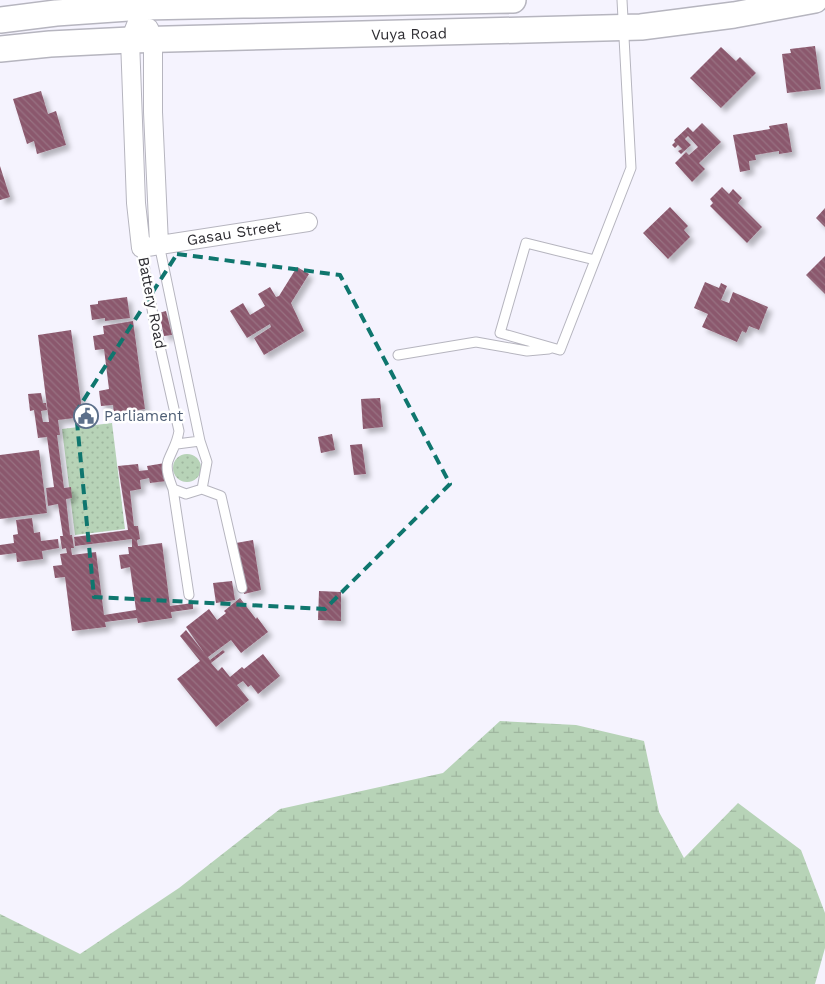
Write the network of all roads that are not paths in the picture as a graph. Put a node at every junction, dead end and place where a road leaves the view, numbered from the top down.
1 (513, 0) edge
2 (622, 0) edge
3 (815, 0) edge
4 (142, 4) edge
5 (0, 20) edge
6 (624, 28) junction
7 (141, 40) junction
8 (0, 49) edge
9 (308, 222) dead end
10 (159, 244) junction
11 (141, 248) junction
12 (595, 260) junction
13 (554, 348) junction
14 (398, 355) dead end
15 (200, 441) junction
16 (177, 444) junction
17 (173, 489) junction
18 (202, 489) junction
19 (242, 588) dead end
20 (189, 595) dead end

1 - 4 main road
2 - 6 lane
3 - 6 main road, Vuya Road
4 - 5 main road
4 - 7 street
6 - 7 main road, Vuya Road
6 - 12 lane
7 - 8 main road, Vuya Road
7 - 10 street, Battery Road
7 - 11 street, Battery Road
9 - 10 street, Gasau Street
10 - 11 street, Gasau Street
10 - 15 lane, Battery Road
11 - 16 lane, Battery Road
12 - 13 lane
12 - 13 lane
13 - 14 lane
15 - 16 lane
15 - 18 lane, Battery Road
16 - 17 lane, Battery Road
17 - 18 lane
17 - 20 lane, Battery Road
18 - 19 lane

